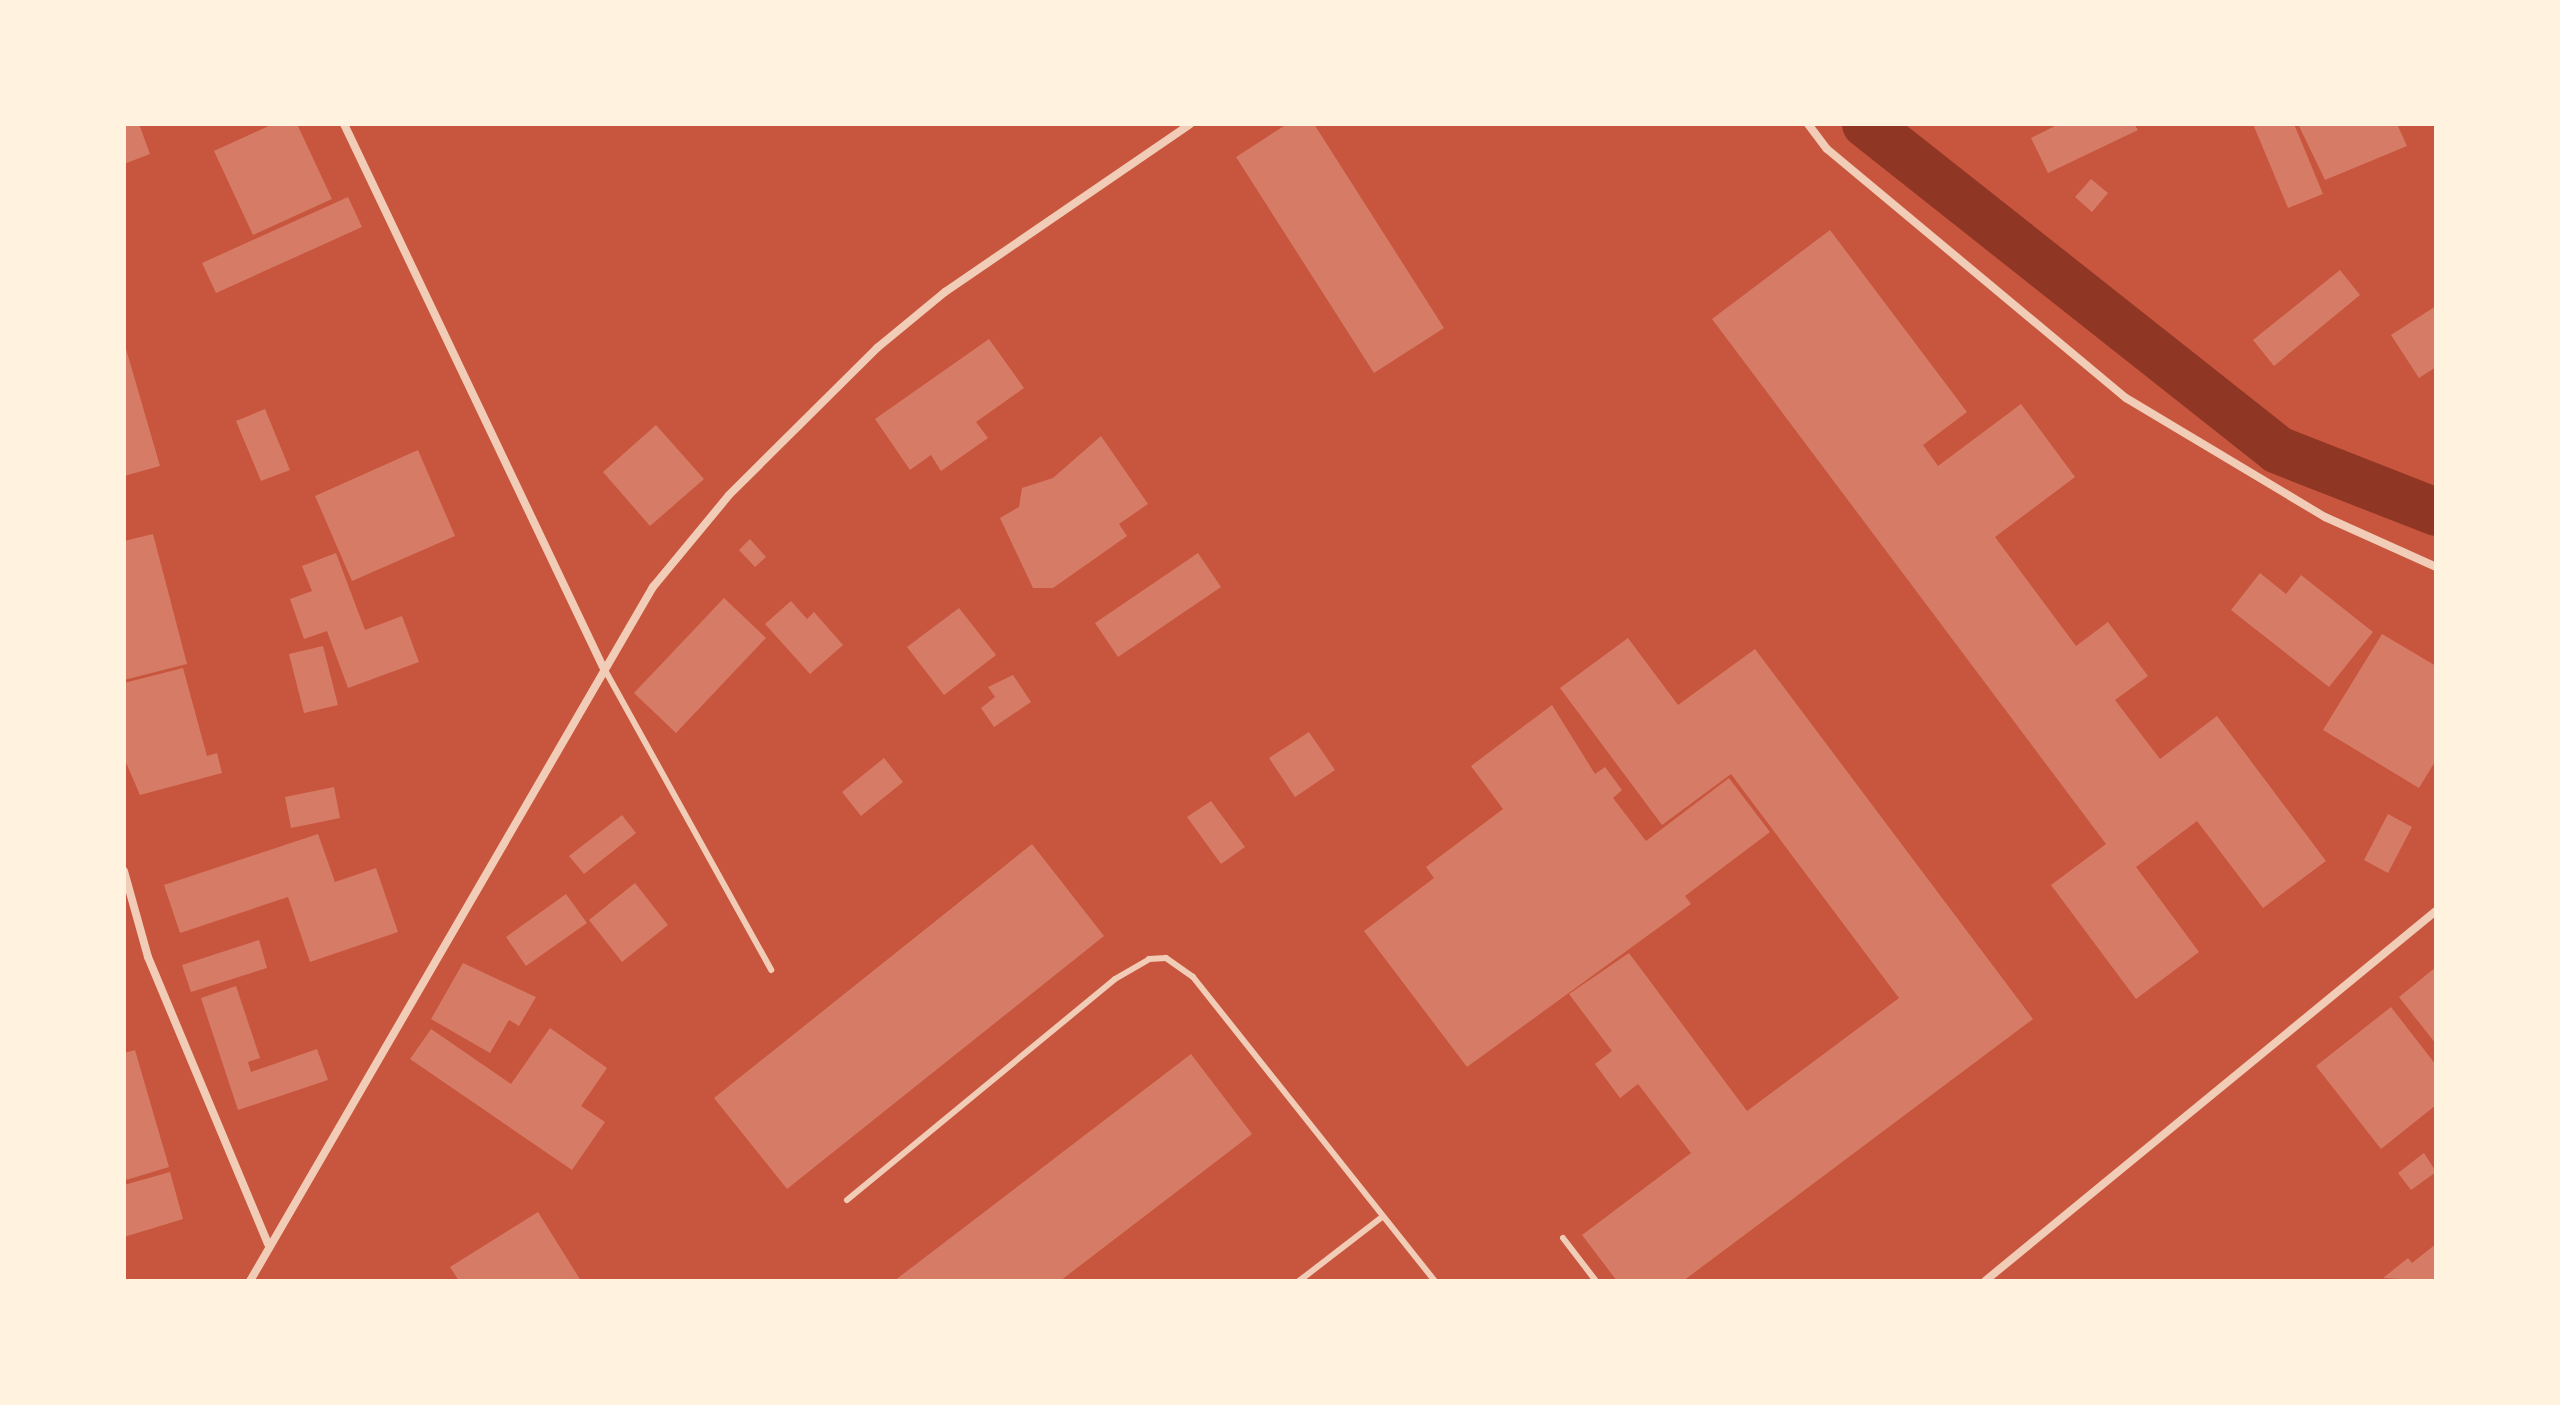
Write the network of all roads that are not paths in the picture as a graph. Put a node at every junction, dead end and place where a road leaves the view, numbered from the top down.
1 (344, 124) edge
2 (1190, 124) edge
3 (1808, 124) edge
4 (2436, 567) edge
5 (603, 667) junction
6 (124, 871) edge
7 (2436, 911) edge
8 (771, 970) dead end
9 (847, 1200) dead end
10 (1382, 1217) junction
11 (1563, 1238) dead end
12 (268, 1244) junction
13 (250, 1281) edge
14 (1299, 1281) edge
15 (1435, 1281) edge
16 (1596, 1281) edge
17 (1985, 1281) edge

1 - 5 street
2 - 5 street
3 - 4 street
5 - 8 lane
5 - 12 street
6 - 12 street
7 - 17 street
9 - 10 lane
10 - 14 lane
10 - 15 lane
11 - 16 lane
12 - 13 street

